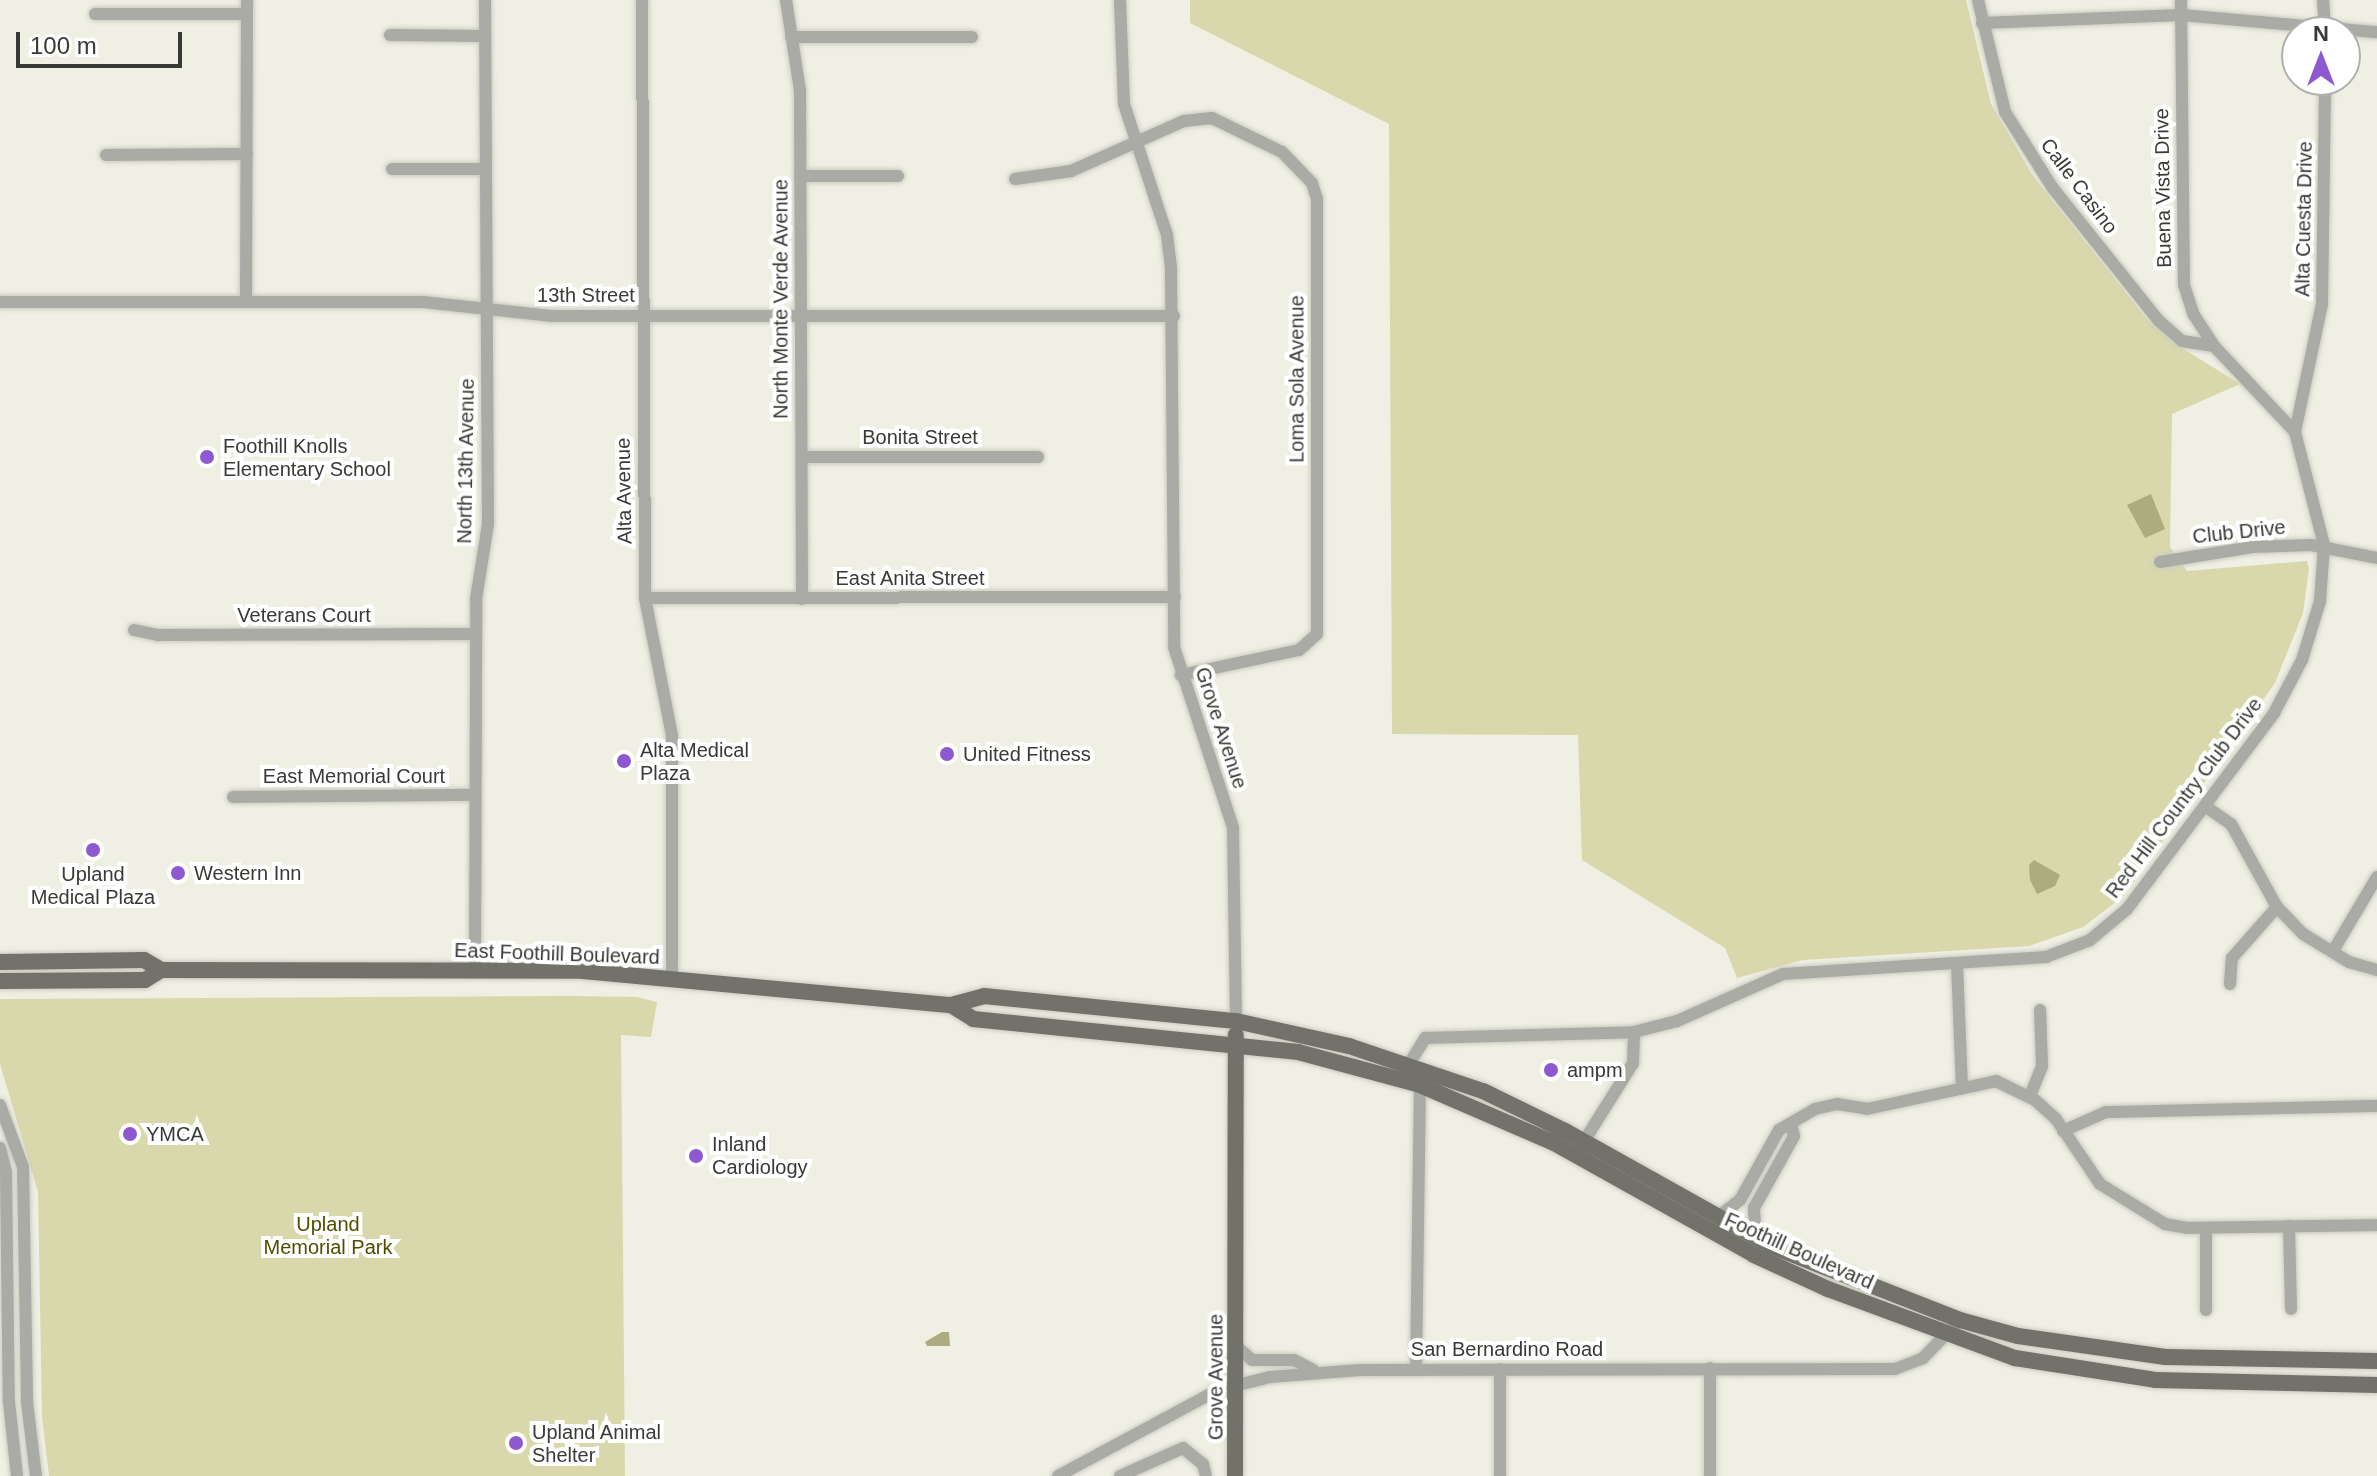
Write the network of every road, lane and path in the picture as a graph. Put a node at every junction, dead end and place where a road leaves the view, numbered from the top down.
1 (485, 0) edge
2 (642, 0) edge
3 (786, 0) edge
4 (1120, 0) edge
5 (1978, 0) edge
6 (2181, 0) edge
7 (247, 7) edge
8 (95, 14) dead end
9 (2181, 15) junction
10 (1982, 23) junction
11 (2281, 25) edge
12 (390, 35) dead end
13 (485, 36) junction
14 (791, 37) junction
15 (972, 37) dead end
16 (2325, 96) edge
17 (1136, 144) junction
18 (247, 154) junction
19 (106, 155) dead end
20 (392, 169) dead end
21 (486, 169) junction
22 (800, 176) junction
23 (898, 176) dead end
24 (1015, 179) dead end
25 (246, 301) junction
26 (0, 302) edge
27 (486, 312) junction
28 (801, 314) junction
29 (642, 315) junction
30 (1174, 316) junction
31 (2214, 346) junction
32 (2295, 432) junction
33 (802, 457) junction
34 (1038, 457) dead end
35 (2324, 545) junction
36 (2377, 558) edge
37 (2160, 562) dead end
38 (1175, 597) junction
39 (645, 598) junction
40 (802, 599) junction
41 (134, 630) dead end
42 (475, 634) junction
43 (1181, 675) junction
44 (474, 795) junction
45 (233, 797) dead end
46 (2205, 806) junction
47 (2377, 877) edge
48 (2277, 907) junction
49 (2333, 951) junction
50 (0, 962) edge
51 (1957, 964) junction
52 (475, 969) junction
53 (161, 970) junction
54 (2377, 970) edge
55 (672, 979) junction
56 (0, 981) edge
57 (2230, 984) dead end
58 (951, 1005) junction
59 (2040, 1010) dead end
60 (1236, 1021) junction
61 (1634, 1032) junction
62 (1236, 1043) junction
63 (1409, 1064) junction
64 (1420, 1085) junction
65 (1962, 1086) junction
66 (2030, 1096) junction
67 (0, 1105) edge
68 (2377, 1106) edge
69 (1791, 1123) junction
70 (2063, 1131) junction
71 (1772, 1142) junction
72 (0, 1148) edge
73 (1580, 1148) junction
74 (1786, 1150) junction
75 (23, 1167) junction
76 (3, 1173) edge
77 (1740, 1200) junction
78 (1754, 1208) junction
79 (1718, 1217) junction
80 (2377, 1225) edge
81 (2289, 1226) junction
82 (2206, 1228) junction
83 (1756, 1238) junction
84 (2291, 1309) dead end
85 (2206, 1310) dead end
86 (1960, 1320) junction
87 (1947, 1334) junction
88 (1236, 1346) junction
89 (2377, 1361) edge
90 (1710, 1368) junction
91 (1500, 1369) junction
92 (1314, 1370) junction
93 (1416, 1370) junction
94 (1236, 1384) junction
95 (2377, 1385) edge
96 (17, 1476) edge
97 (36, 1476) edge
98 (1058, 1476) edge
99 (1120, 1476) edge
100 (1206, 1476) edge
101 (1235, 1476) edge
102 (1500, 1476) edge
103 (1710, 1476) edge

1 - 13 street, North 13th Avenue
2 - 29 street, Alta Avenue
3 - 14 street, North Monte Verde Avenue
4 - 17 street, Grove Avenue
5 - 10 street, Calle Casino
6 - 9 street, Buena Vista Drive
7 - 8 street
7 - 18 street
9 - 10 street
9 - 11 street
9 - 31 street, Buena Vista Drive
10 - 31 street, Calle Casino
12 - 13 street
13 - 21 street, North 13th Avenue
14 - 15 street
14 - 22 street, North Monte Verde Avenue
16 - 32 street, Alta Cuesta Drive
17 - 24 street, Loma Sola Avenue
17 - 30 street, Grove Avenue
17 - 43 street, Loma Sola Avenue
18 - 19 street
18 - 25 street
20 - 21 street
21 - 27 street, North 13th Avenue
22 - 23 street
22 - 28 street, North Monte Verde Avenue
25 - 26 street, 13th Street
25 - 27 street, 13th Street
27 - 29 street, 13th Street
27 - 42 street, North 13th Avenue
28 - 29 street, 13th Street
28 - 30 street, 13th Street
28 - 33 street, North Monte Verde Avenue
29 - 39 street, Alta Avenue
30 - 38 street, Grove Avenue
31 - 32 street, Buena Vista Drive
32 - 35 street, Alta Cuesta Drive
33 - 34 street, Bonita Street
33 - 40 street, North Monte Verde Avenue
35 - 36 street
35 - 37 street, Club Drive
35 - 46 street, Red Hill Country Club Drive
38 - 40 street, East Anita Street
38 - 43 street, Grove Avenue
39 - 40 street, East Anita Street
39 - 55 street, Alta Avenue
41 - 42 street, Veterans Court
42 - 44 street, North 13th Avenue
43 - 60 street, Grove Avenue
44 - 45 street, East Memorial Court
44 - 52 street, North 13th Avenue
46 - 48 street
46 - 51 street, Red Hill Country Club Drive
47 - 49 street
48 - 49 street
48 - 57 street
49 - 54 street
50 - 53 main road, East Foothill Boulevard
51 - 61 street, Red Hill Country Club Drive
51 - 65 street
52 - 53 main road, East Foothill Boulevard
52 - 55 main road, East Foothill Boulevard
53 - 56 main road, East Foothill Boulevard
55 - 58 main road, East Foothill Boulevard
58 - 60 main road, East Foothill Boulevard
58 - 62 main road, East Foothill Boulevard
59 - 66 street
60 - 62 main road, Grove Avenue
60 - 63 main road, Foothill Boulevard
61 - 63 street, Red Hill Country Club Drive
61 - 73 street
62 - 64 main road, Foothill Boulevard
62 - 88 main road, Grove Avenue
63 - 73 main road, Foothill Boulevard
64 - 73 main road, Foothill Boulevard
64 - 93 street
65 - 66 street
65 - 69 street
66 - 70 street
67 - 75 street
68 - 70 street
69 - 71 street
69 - 74 street
70 - 82 street
71 - 74 street
71 - 77 street
72 - 76 street
73 - 79 main road, Foothill Boulevard
73 - 87 main road, Foothill Boulevard
74 - 78 street
75 - 76 street
75 - 97 street
76 - 96 street
77 - 78 street
77 - 79 street
78 - 83 street
79 - 83 main road, Foothill Boulevard
80 - 81 street
81 - 82 street
81 - 84 street
82 - 85 street
83 - 86 main road, Foothill Boulevard
86 - 87 street, San Bernardino Road
86 - 89 main road, Foothill Boulevard
87 - 90 street, San Bernardino Road
87 - 95 main road, Foothill Boulevard
88 - 92 street
88 - 94 main road, Grove Avenue
90 - 91 street, San Bernardino Road
90 - 103 street
91 - 93 street, San Bernardino Road
91 - 102 street
92 - 93 street, San Bernardino Road
92 - 94 street, San Bernardino Road
94 - 98 street, San Bernardino Road
94 - 101 main road, Grove Avenue
99 - 100 street

